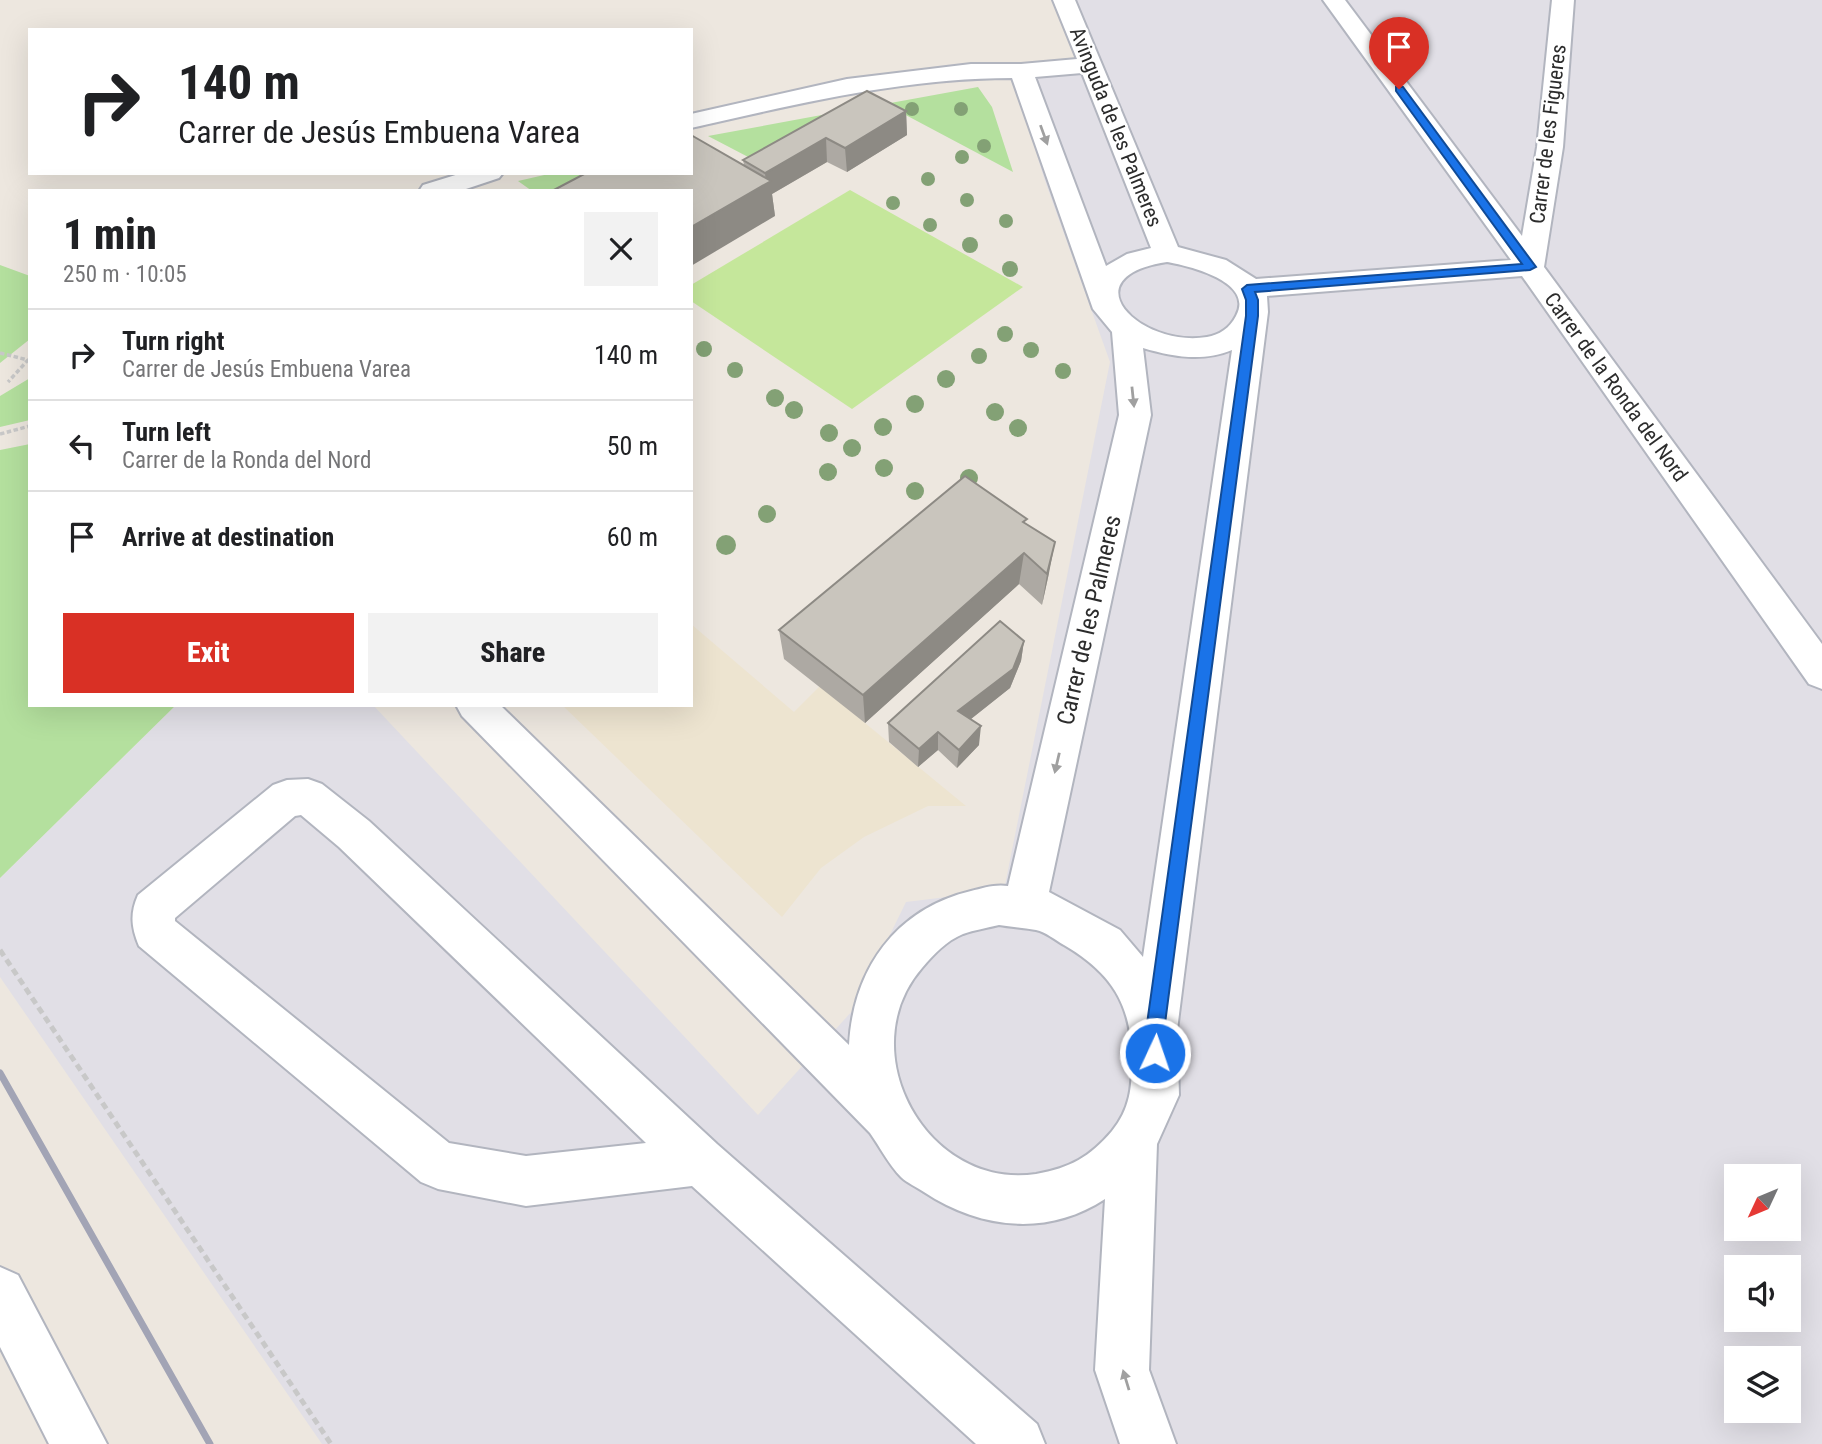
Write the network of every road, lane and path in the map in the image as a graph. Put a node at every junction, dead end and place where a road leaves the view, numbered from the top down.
1 (1064, 0) edge
2 (1334, 0) edge
3 (1563, 0) edge
4 (1092, 65) junction
5 (1021, 71) junction
6 (693, 121) edge
7 (484, 175) edge
8 (438, 189) edge
9 (1167, 254) junction
10 (1530, 267) junction
11 (1105, 301) junction
12 (1250, 302) junction
13 (1126, 329) junction
14 (0, 353) edge
15 (8, 382) dead end
16 (28, 427) edge
17 (0, 434) edge
18 (1822, 673) edge
19 (477, 707) edge
20 (1024, 908) junction
21 (0, 950) edge
22 (1155, 1031) junction
23 (887, 1115) junction
24 (1133, 1143) junction
25 (700, 1161) junction
26 (0, 1293) edge
27 (79, 1444) edge
28 (331, 1444) edge
29 (1017, 1444) edge
30 (1148, 1444) edge

1 - 4 street, Avinguda de les Palmeres
2 - 10 street, Carrer de la Ronda del Nord
3 - 10 street, Carrer de les Figueres
4 - 5 street
4 - 9 street, Avinguda de les Palmeres
5 - 6 street
5 -> 11 street
7 - 8 street
9 - 11 street
9 - 12 street
10 - 12 street
10 - 18 street, Carrer de la Ronda del Nord
11 - 13 street
12 - 13 street
12 - 22 street
13 -> 20 street, Carrer de les Palmeres
14 - 15 path
16 - 17 path
19 - 23 street
20 - 22 street
20 - 23 street
21 - 28 path
22 - 24 street
23 - 24 street
30 -> 24 street
25 - 25 street
25 - 29 street
26 - 27 street

